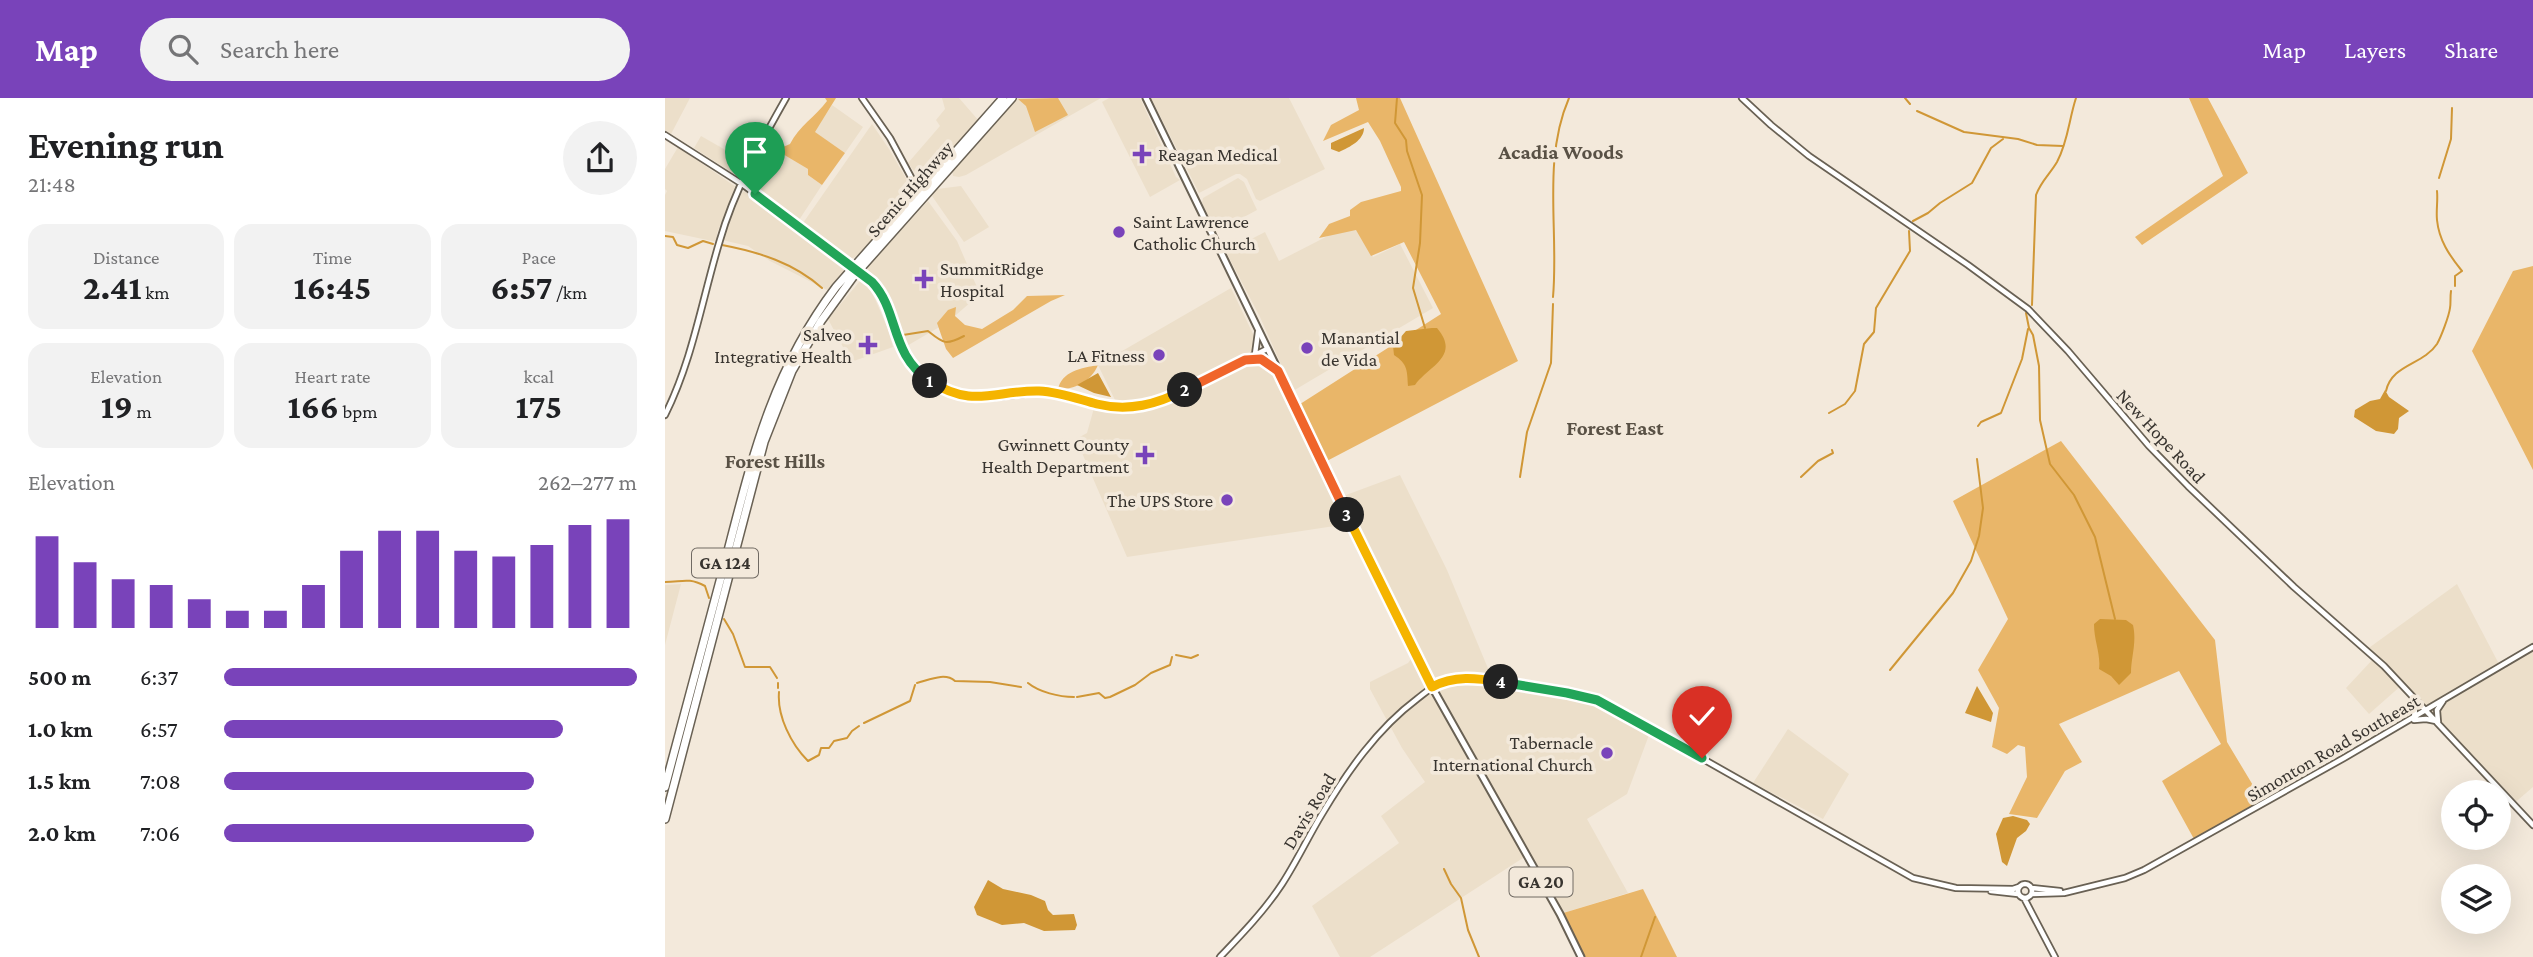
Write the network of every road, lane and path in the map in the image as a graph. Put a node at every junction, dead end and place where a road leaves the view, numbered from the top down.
1 (786, 98) edge
2 (862, 98) edge
3 (1003, 98) edge
4 (1012, 98) edge
5 (1146, 98) edge
6 (1742, 98) edge
7 (995, 112) junction
8 (665, 135) edge
9 (742, 184) junction
10 (924, 192) junction
11 (857, 268) junction
12 (1258, 330) junction
13 (1267, 349) junction
14 (1255, 355) junction
15 (1245, 360) junction
16 (1278, 371) junction
17 (665, 415) edge
18 (2533, 646) edge
19 (1432, 687) junction
20 (2417, 699) junction
21 (2442, 700) junction
22 (2427, 710) junction
23 (2412, 720) junction
24 (2438, 722) junction
25 (665, 787) edge
26 (665, 819) edge
27 (2533, 825) edge
28 (2019, 887) junction
29 (1977, 888) junction
30 (2031, 893) junction
31 (2018, 894) junction
32 (2024, 898) junction
33 (2034, 916) junction
34 (1220, 957) edge
35 (1581, 957) edge
36 (2055, 957) edge

1 - 9 street
2 - 10 street
3 - 7 highway, Scenic Highway / GA 124
4 - 7 highway, Scenic Highway / GA 124
5 - 12 main road, GA 20
6 - 20 street, New Hope Road
7 - 10 highway, Scenic Highway / GA 124
8 - 9 street
9 - 11 street
9 - 17 street
10 - 11 highway, Scenic Highway / GA 124
11 - 15 street
11 - 25 highway, Scenic Highway / GA 124
11 - 26 highway, Scenic Highway / GA 124
12 - 13 main road, GA 20
12 - 14 street
13 - 14 street
13 - 16 main road, GA 20
14 - 15 street
15 - 16 street
16 - 19 main road, GA 20
18 - 21 street, Simonton Road Southeast
19 - 29 street
19 - 34 street, Davis Road
19 - 35 main road, GA 20
20 - 21 street
20 - 22 street, New Hope Road
20 - 23 street
21 - 22 street, Simonton Road Southeast
21 - 24 street
22 - 23 street, Simonton Road Southeast
22 - 24 street, New Hope Road
23 - 24 street
23 - 30 street, Simonton Road Southeast
24 - 27 street, New Hope Road
28 - 29 street
28 - 30 street
28 - 31 street
29 - 31 street
30 - 32 street
30 - 33 street
31 - 32 street
32 - 33 street
33 - 36 street

